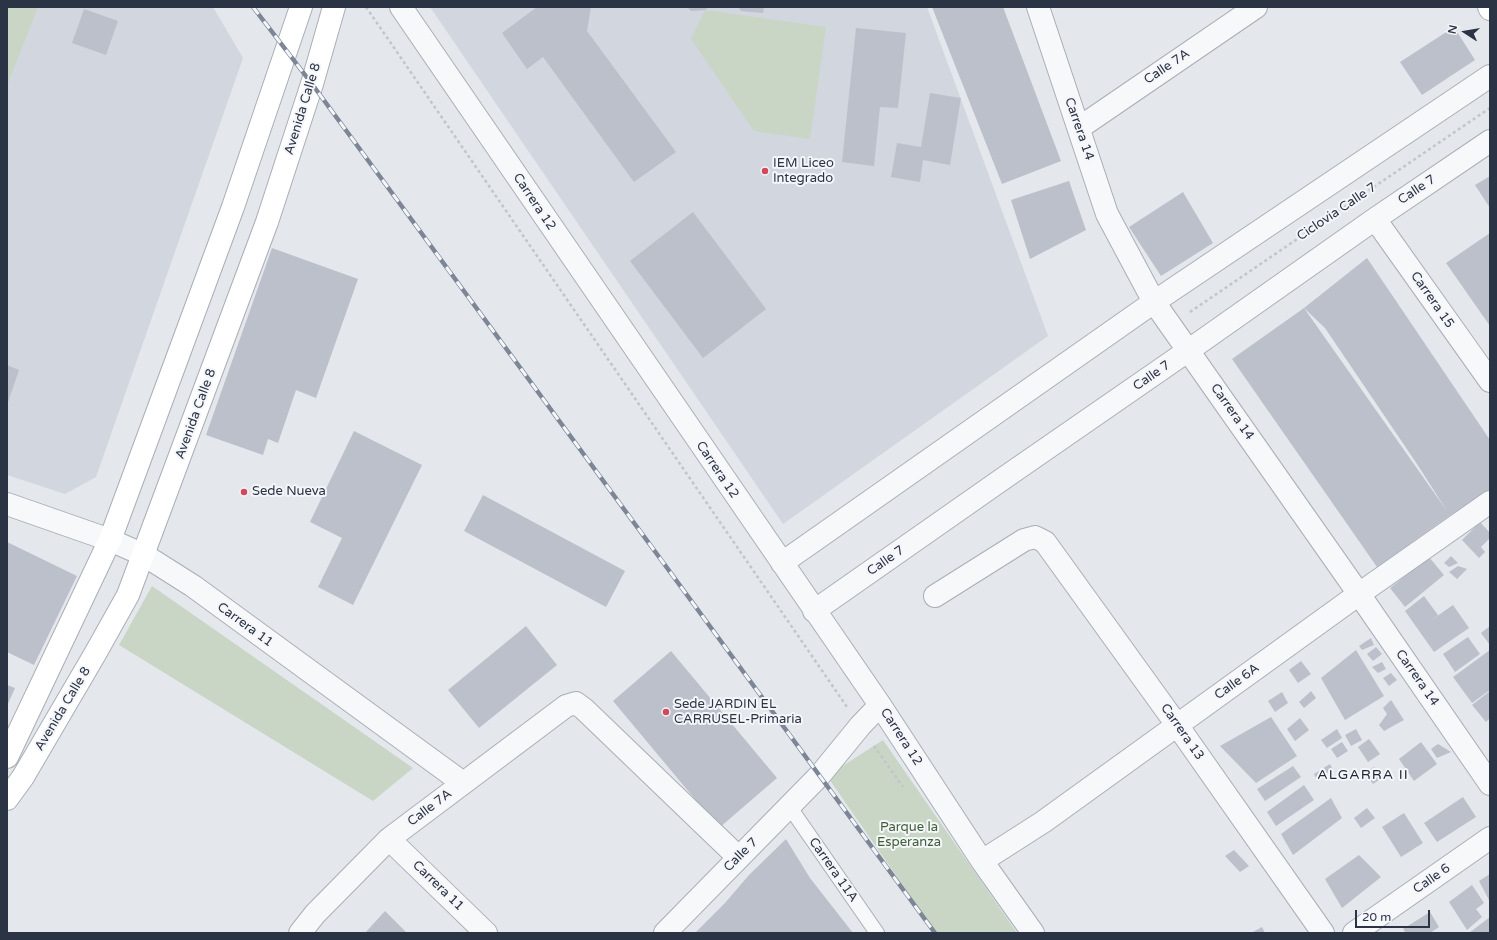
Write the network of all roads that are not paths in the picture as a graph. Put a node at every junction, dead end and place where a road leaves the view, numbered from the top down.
1 (301, 7) edge
2 (334, 7) edge
3 (401, 7) edge
4 (1038, 7) edge
5 (1256, 7) edge
6 (1490, 76) edge
7 (1079, 128) junction
8 (1490, 141) edge
9 (1375, 219) junction
10 (1154, 302) junction
11 (1189, 350) junction
12 (1490, 381) edge
13 (1490, 502) edge
14 (7, 504) edge
15 (110, 540) junction
16 (144, 554) junction
17 (782, 563) junction
18 (1359, 594) junction
19 (935, 596) dead end
20 (814, 611) junction
21 (880, 705) junction
22 (1177, 725) junction
23 (7, 757) edge
24 (463, 783) junction
25 (1490, 784) edge
26 (7, 799) edge
27 (789, 806) junction
28 (1490, 838) edge
29 (389, 839) junction
30 (738, 857) junction
31 (982, 861) junction
32 (300, 933) edge
33 (486, 933) edge
34 (665, 933) edge
35 (877, 933) edge
36 (1033, 933) edge
37 (1323, 933) edge
38 (1354, 933) edge

1 - 15 main road, Avenida Calle 8
2 - 16 main road, Avenida Calle 8
3 - 17 street, Carrera 12
4 - 7 street, Carrera 14
5 - 7 street, Calle 7A
6 - 10 street
7 - 10 street, Carrera 14
8 - 9 street, Calle 7
9 - 11 street, Calle 7
9 - 12 street, Carrera 15
10 - 11 street, Carrera 14
10 - 17 street
11 - 18 street, Carrera 14
11 - 20 street, Calle 7
13 - 18 street, Calle 6A
14 - 15 street, Carrera 11
15 - 16 street, Carrera 11
15 - 23 main road, Avenida Calle 8
16 - 24 street, Carrera 11
16 - 26 main road, Avenida Calle 8
17 - 20 street, Carrera 12
18 - 22 street, Calle 6A
18 - 25 street, Carrera 14
19 - 22 street, Carrera 13
20 - 21 street, Carrera 12
21 - 27 street, Calle 7
21 - 31 street, Carrera 12
22 - 31 street, Calle 6A
22 - 37 street, Carrera 13
24 - 29 street, Calle 7A
24 - 30 street, Calle 7A
27 - 30 street, Calle 7
27 - 35 lane, Carrera 11A
28 - 38 street, Calle 6
29 - 32 street, Calle 7A
29 - 33 street, Carrera 11
30 - 34 street, Calle 7
31 - 36 street, Carrera 12

